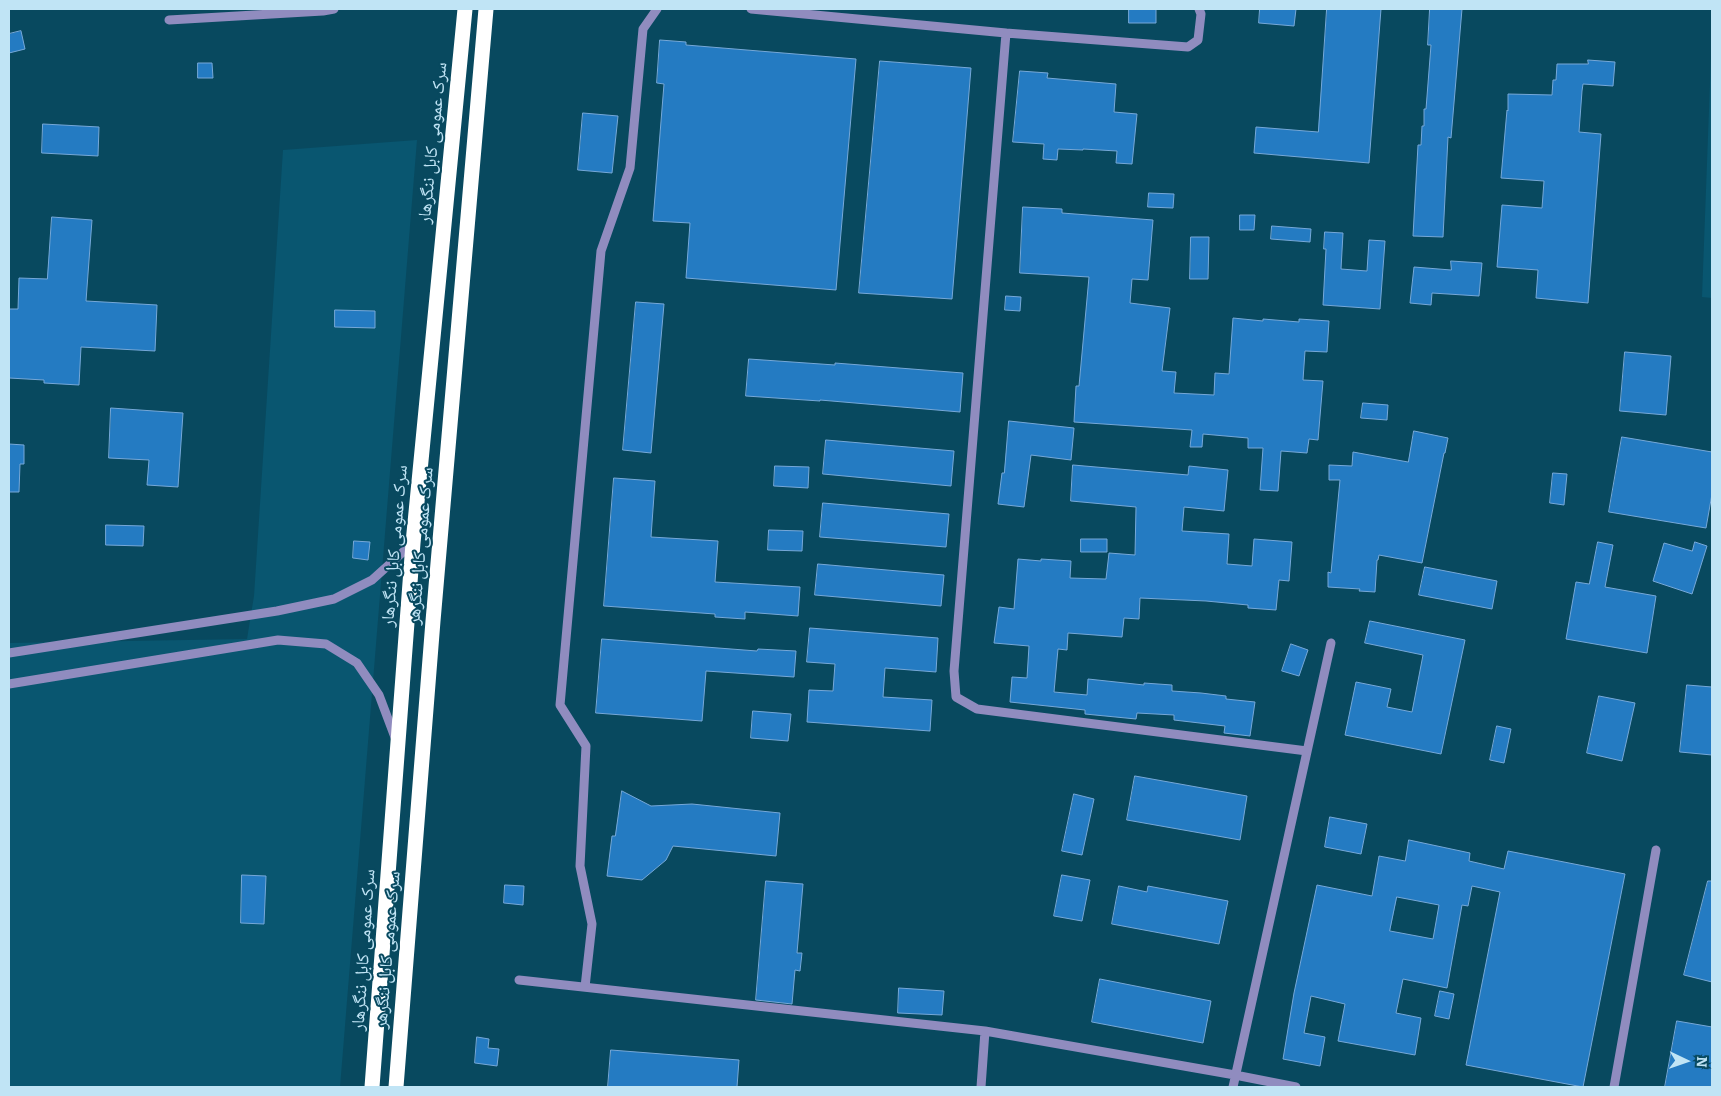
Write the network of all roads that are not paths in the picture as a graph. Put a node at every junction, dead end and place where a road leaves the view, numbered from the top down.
1 (334, 9) edge
2 (465, 9) edge
3 (486, 9) edge
4 (657, 9) edge
5 (751, 9) edge
6 (1199, 9) edge
7 (169, 20) dead end
8 (1006, 33) junction
9 (413, 543) junction
10 (1332, 643) dead end
11 (9, 652) edge
12 (9, 684) edge
13 (398, 748) junction
14 (1307, 751) junction
15 (1656, 850) dead end
16 (519, 980) dead end
17 (585, 988) junction
18 (985, 1031) junction
19 (1235, 1075) junction
20 (372, 1087) edge
21 (396, 1087) edge
22 (982, 1087) edge
23 (1232, 1087) edge
24 (1296, 1087) edge
25 (1614, 1087) edge

1 - 7 street
2 - 9 highway, سرک عمومی کابل ننگرهار
3 - 21 highway, سرک عمومی کابل ننگرهر
4 - 17 street
5 - 8 street
6 - 8 street
8 - 14 street
9 - 11 street
9 - 13 highway, سرک عمومی کابل ننگرهار
10 - 14 street
12 - 13 street
13 - 20 highway, سرک عمومی کابل ننگرهار
14 - 19 street
15 - 25 street
16 - 17 street
17 - 18 street
18 - 19 street
18 - 22 street
19 - 23 street
19 - 24 street

